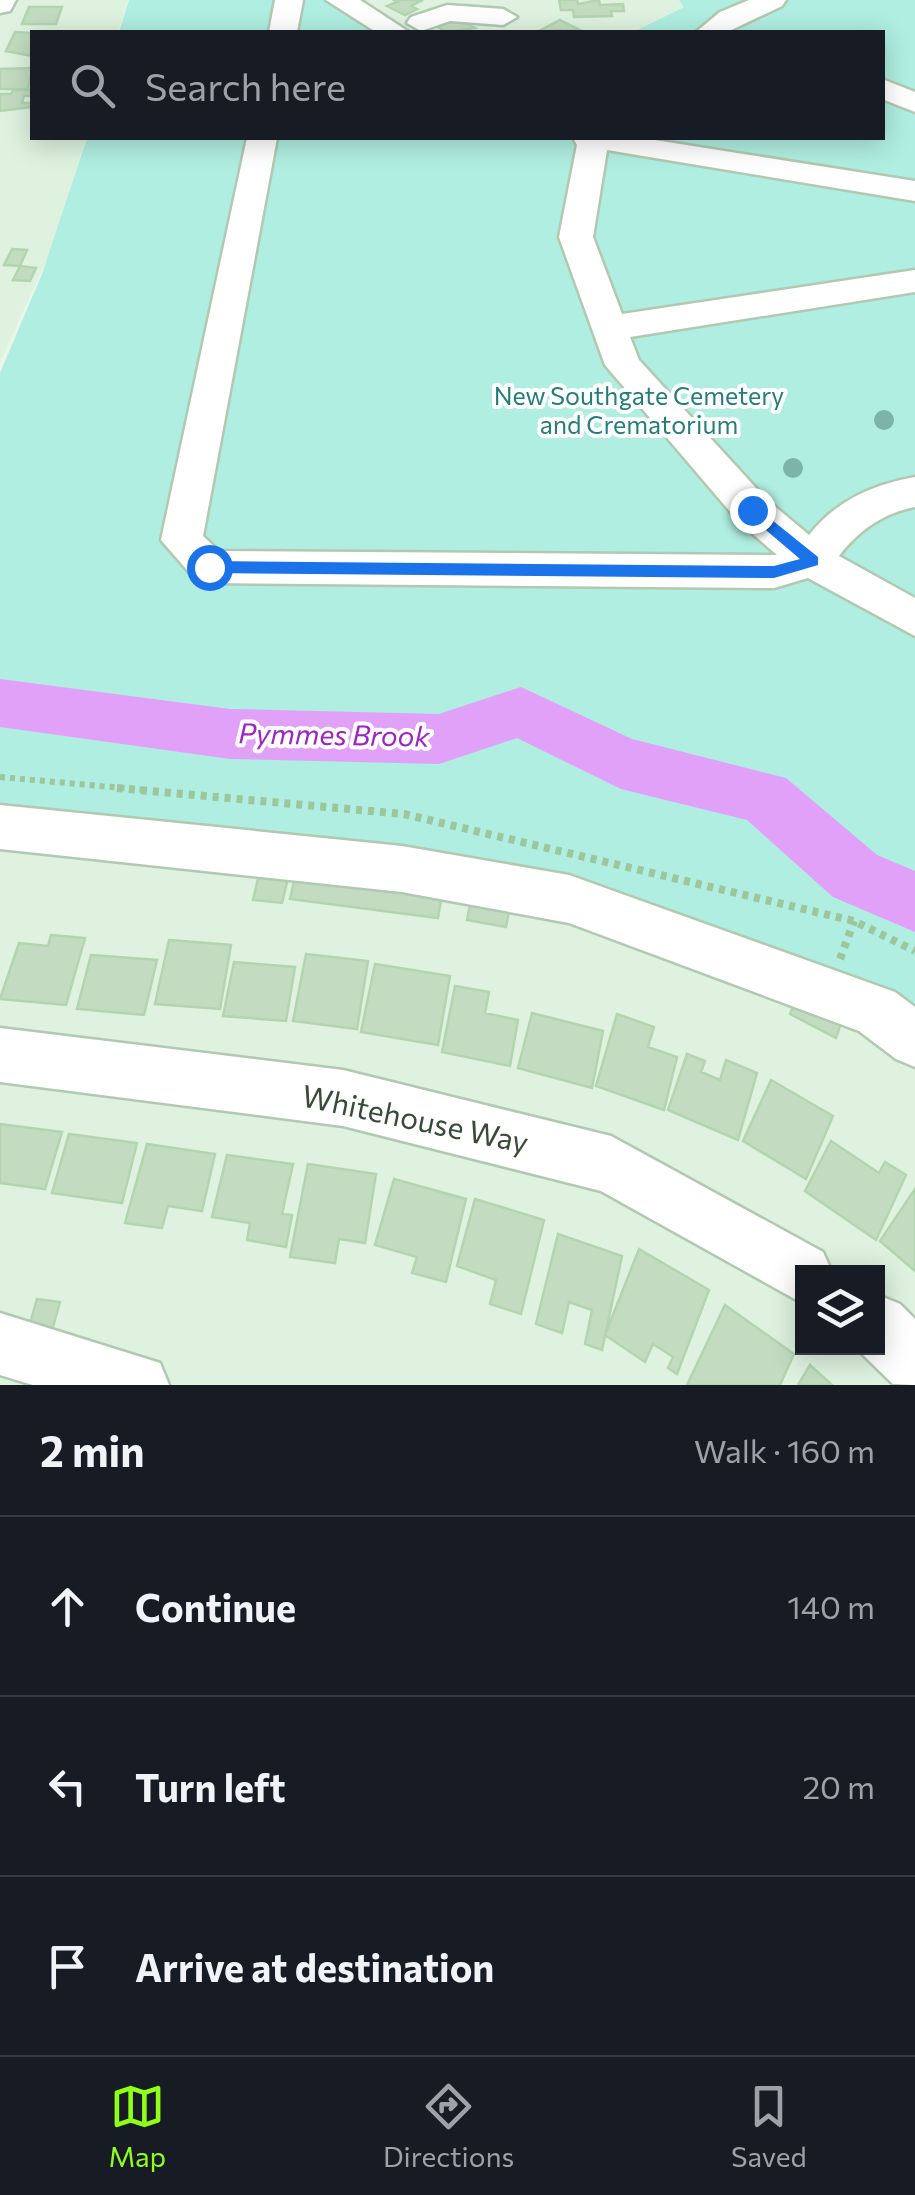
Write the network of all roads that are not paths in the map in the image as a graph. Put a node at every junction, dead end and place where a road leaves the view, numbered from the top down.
1 (289, 0) edge
2 (340, 0) edge
3 (528, 0) edge
4 (772, 0) edge
5 (502, 25) edge
6 (720, 25) edge
7 (408, 28) edge
8 (283, 30) edge
9 (749, 30) edge
10 (885, 89) edge
11 (915, 103) edge
12 (262, 140) edge
13 (592, 140) edge
14 (604, 140) edge
15 (915, 191) edge
16 (915, 281) edge
17 (610, 328) junction
18 (915, 492) edge
19 (812, 561) junction
20 (915, 619) edge
21 (0, 827) edge
22 (915, 1040) edge
23 (0, 1055) edge
24 (795, 1269) edge
25 (885, 1333) edge
26 (0, 1344) edge
27 (915, 1362) edge
28 (138, 1385) edge

1 - 8 street
2 - 7 street
3 - 5 street
4 - 6 street
5 - 7 street
6 - 9 street
10 - 11 street
12 - 19 street
13 - 17 street
14 - 15 street
16 - 17 street
17 - 19 street
18 - 19 street
19 - 20 street
21 - 22 street
23 - 24 street, Whitehouse Way
25 - 27 street
26 - 28 street

